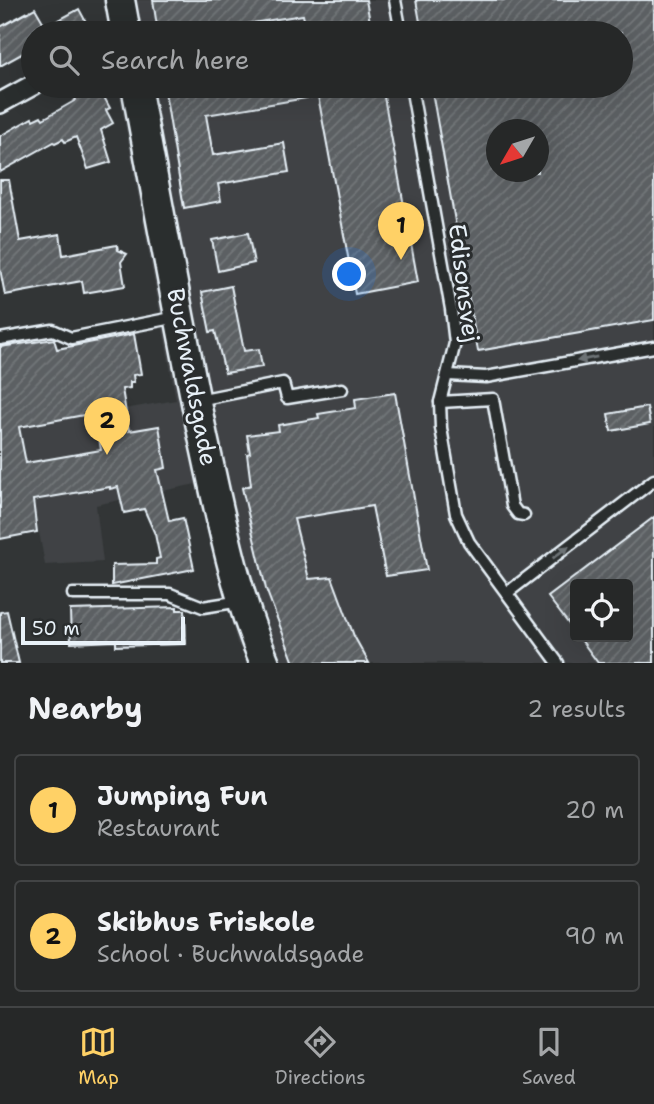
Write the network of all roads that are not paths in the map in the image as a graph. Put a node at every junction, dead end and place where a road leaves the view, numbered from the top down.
1 (120, 0) edge
2 (395, 0) edge
3 (124, 21) edge
4 (399, 21) edge
5 (21, 92) edge
6 (137, 98) edge
7 (413, 98) edge
8 (0, 103) edge
9 (180, 316) junction
10 (0, 339) edge
11 (654, 347) edge
12 (448, 375) junction
13 (342, 389) dead end
14 (196, 400) junction
15 (440, 402) junction
16 (654, 480) edge
17 (524, 515) dead end
18 (507, 593) junction
19 (74, 594) dead end
20 (242, 601) junction
21 (265, 663) edge
22 (558, 663) edge

1 - 3 street
2 - 4 lane
5 - 8 street
6 - 9 street, Buchwaldsgade
7 - 12 lane, Edisonsvej
9 - 10 lane
9 - 14 street, Buchwaldsgade
11 -> 12 lane
12 - 15 lane, Edisonsvej
13 - 14 lane
14 - 20 street, Buchwaldsgade
15 - 17 lane
15 - 18 lane, Edisonsvej
18 -> 16 lane
18 - 22 lane, Edisonsvej
19 - 20 lane
20 - 21 street, Buchwaldsgade

